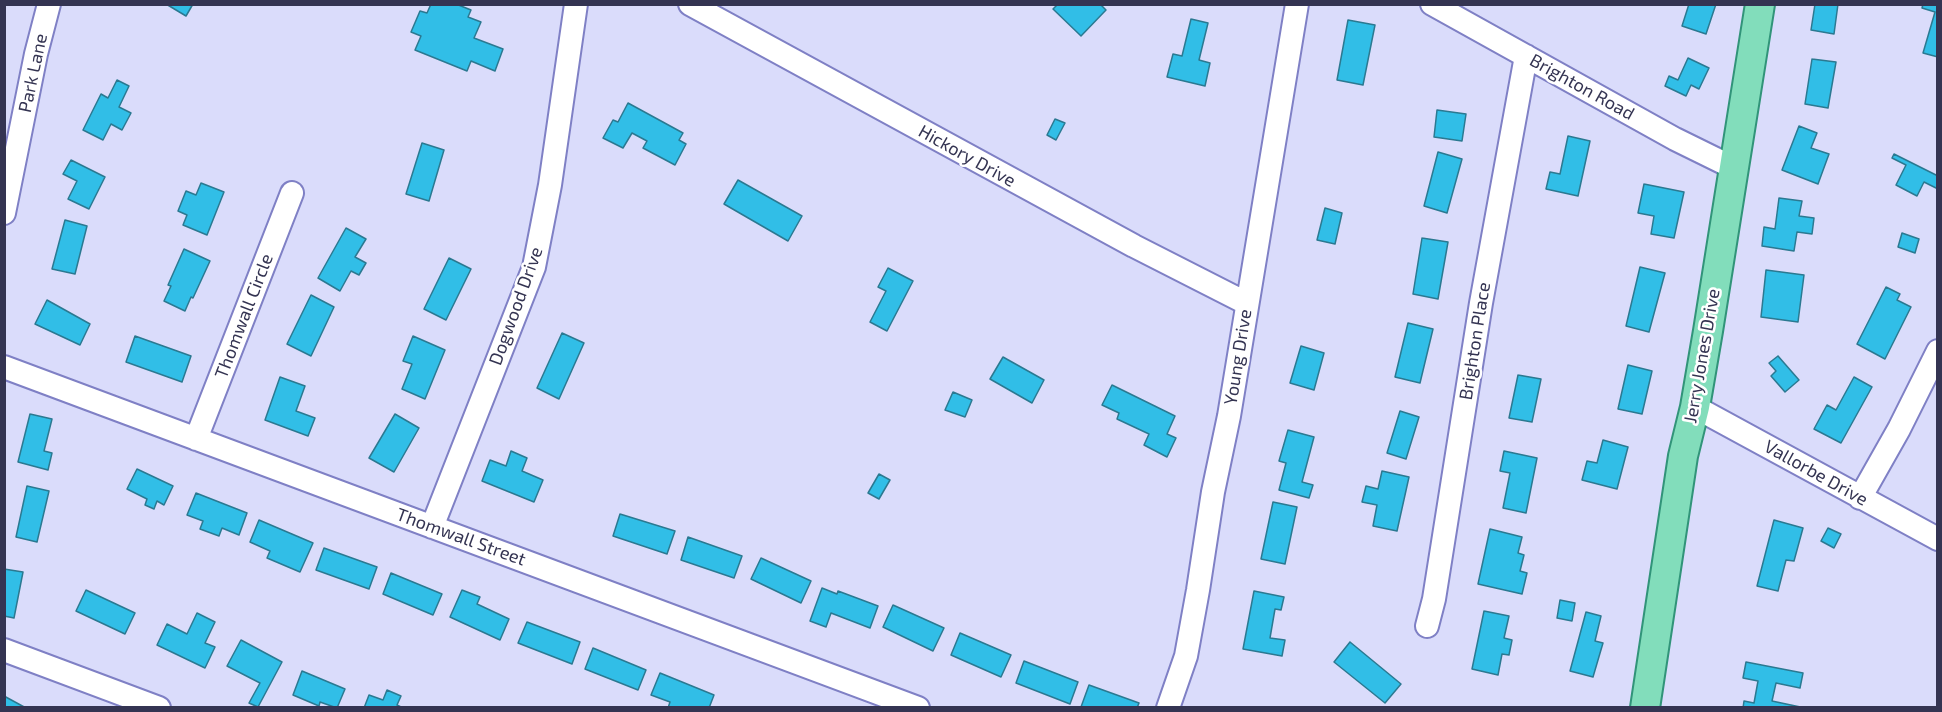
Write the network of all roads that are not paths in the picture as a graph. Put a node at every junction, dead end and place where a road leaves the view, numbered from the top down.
1 (50, 4) edge
2 (576, 4) edge
3 (690, 4) edge
4 (1297, 4) edge
5 (1431, 4) edge
6 (1760, 4) edge
7 (1526, 56) junction
8 (1734, 168) junction
9 (292, 193) dead end
10 (4, 213) edge
11 (1246, 303) junction
12 (1938, 351) edge
13 (4, 367) edge
14 (1695, 407) junction
15 (196, 439) junction
16 (1860, 498) junction
17 (432, 527) junction
18 (1938, 539) edge
19 (1428, 626) dead end
20 (4, 650) edge
21 (159, 708) edge
22 (918, 708) edge
23 (1168, 708) edge
24 (1645, 708) edge

1 - 10 street, Park Lane
2 - 17 street, Dogwood Drive
3 - 11 street, Hickory Drive
4 - 11 street, Young Drive
5 - 7 street, Brighton Road
6 - 8 main road, Jerry Jones Drive
7 - 8 street, Brighton Road
7 - 19 street, Brighton Place
8 - 14 main road, Jerry Jones Drive
9 - 15 street, Thomwall Circle
11 - 23 street, Young Drive
12 - 16 street
13 - 15 street, Thomwall Street
14 - 16 street, Vallorbe Drive
14 - 24 main road, Jerry Jones Drive
15 - 17 street, Thomwall Street
16 - 18 street, Vallorbe Drive
17 - 22 street, Thomwall Street
20 - 21 street

